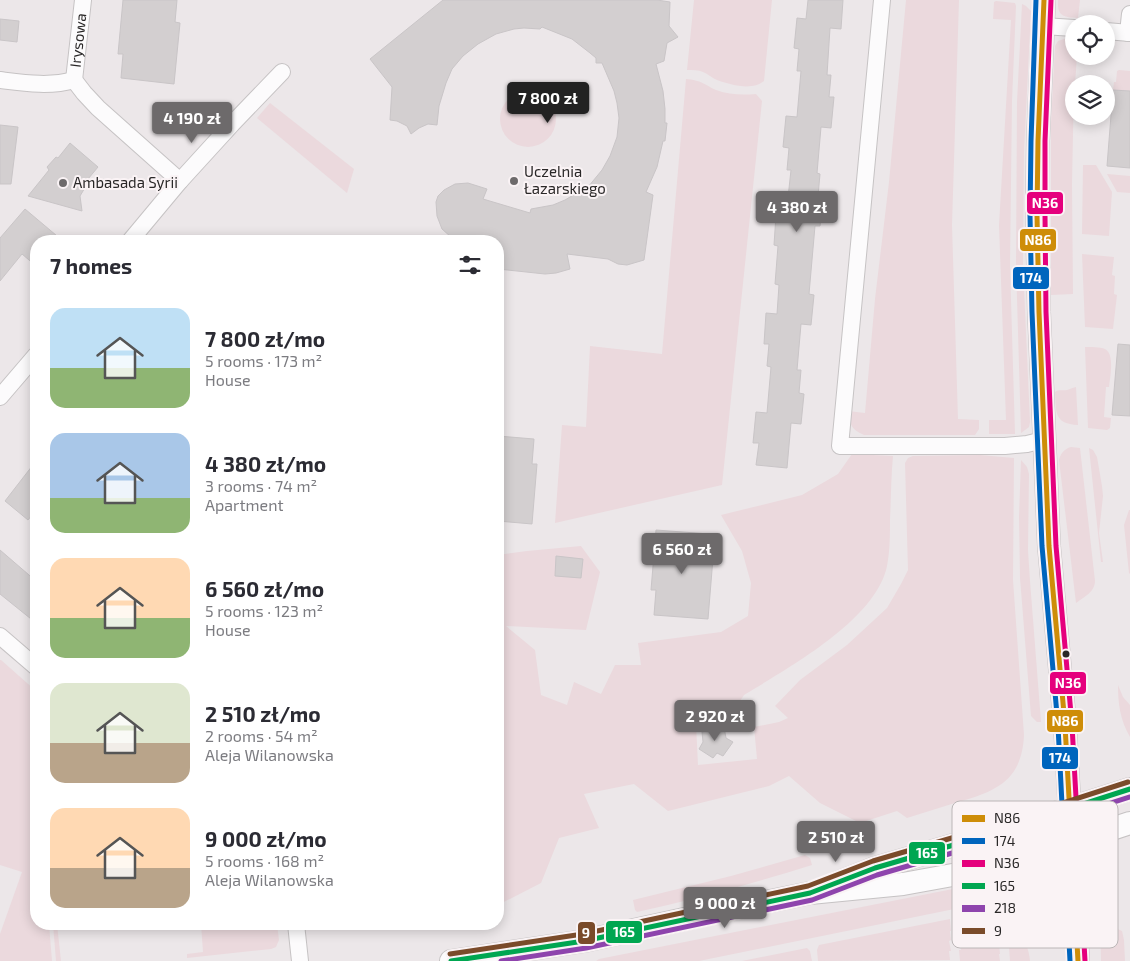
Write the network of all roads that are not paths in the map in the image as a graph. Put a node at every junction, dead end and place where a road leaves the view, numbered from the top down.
1 (83, 0) edge
2 (882, 0) edge
3 (1044, 0) edge
4 (1130, 14) edge
5 (1042, 26) junction
6 (1065, 27) edge
7 (1115, 32) edge
8 (1129, 33) edge
9 (282, 72) dead end
10 (0, 80) edge
11 (74, 80) junction
12 (180, 181) junction
13 (135, 235) edge
14 (30, 362) edge
15 (0, 397) edge
16 (1043, 440) junction
17 (0, 636) edge
18 (30, 663) edge
19 (1130, 789) edge
20 (1070, 801) edge
21 (1092, 801) edge
22 (1130, 823) edge
23 (1118, 827) edge
24 (952, 845) edge
25 (952, 875) edge
26 (810, 893) junction
27 (297, 930) edge
28 (1077, 948) edge
29 (300, 961) edge
30 (451, 961) edge
31 (1078, 961) edge

1 - 11 street, Irysowa
2 - 16 street
3 - 5 main road
4 - 8 street
5 - 6 street
5 - 16 main road
7 - 8 street
9 - 12 street
10 - 11 street
11 - 12 street
12 - 13 street
14 - 15 street
16 - 20 main road
17 - 18 street
19 - 21 main road
22 - 23 main road
24 - 26 main road
25 - 26 main road
26 - 30 main road
27 - 29 street
28 - 31 main road

